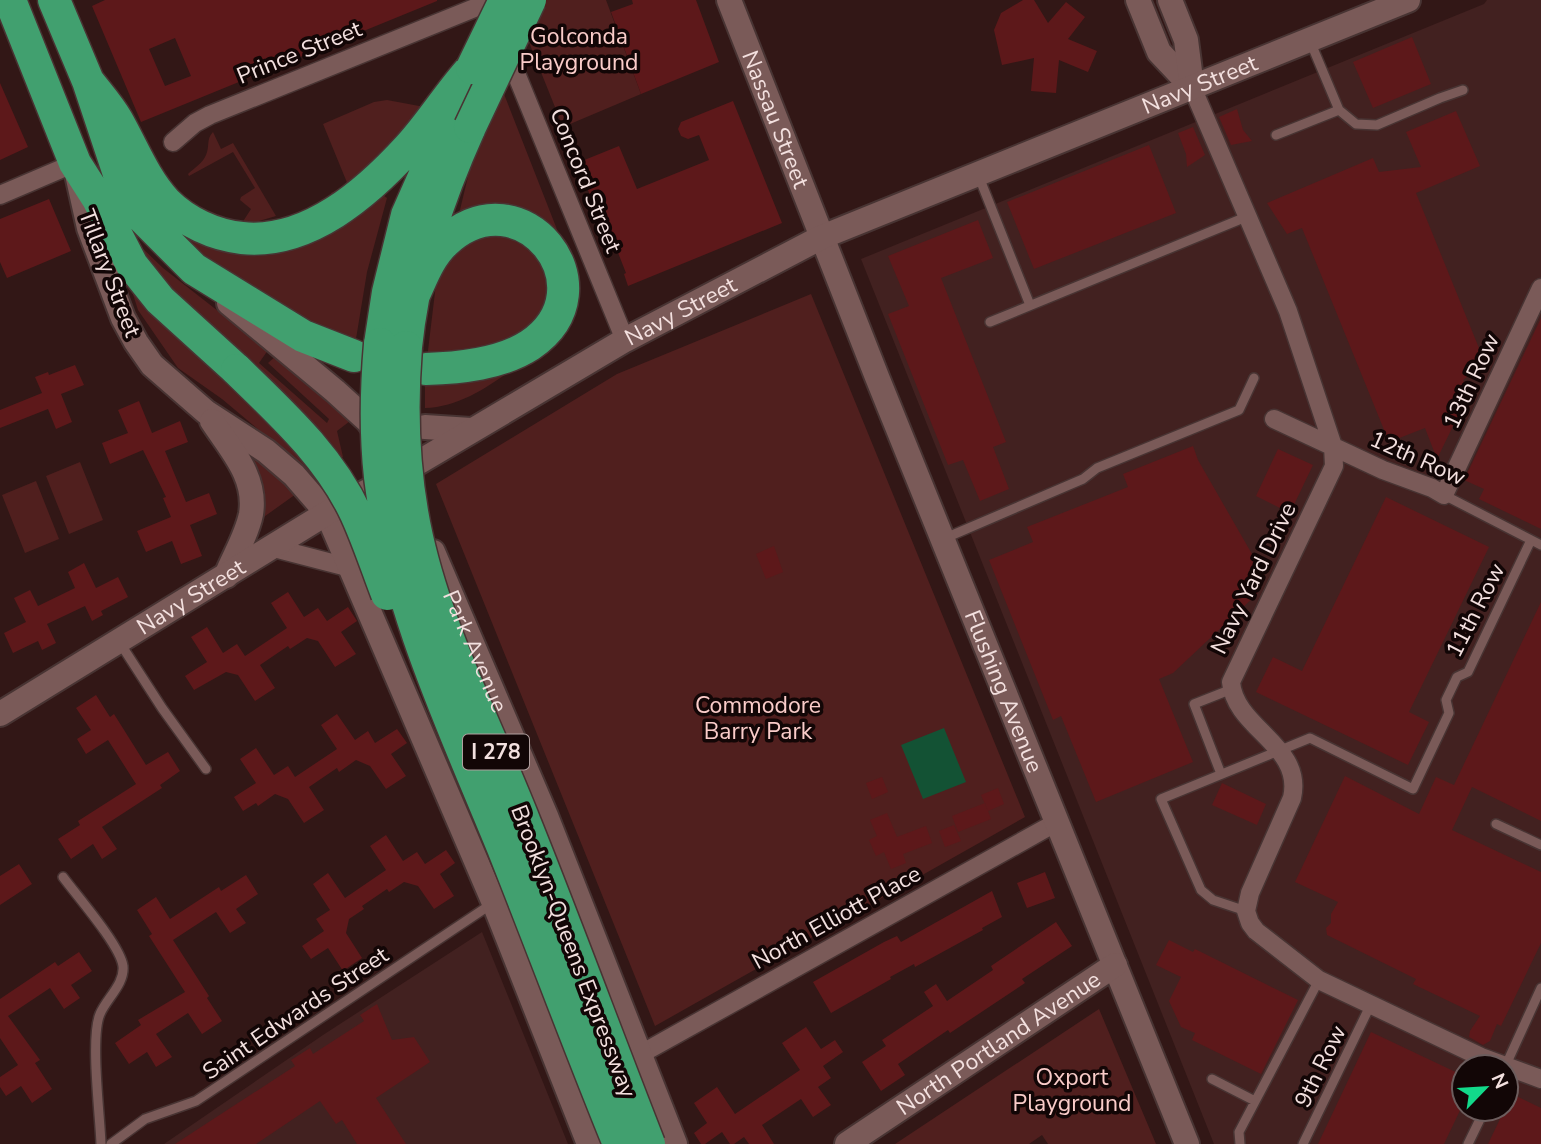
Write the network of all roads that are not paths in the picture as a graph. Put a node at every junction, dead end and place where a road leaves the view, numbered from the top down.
1 (54, 0) edge
2 (530, 0) edge
3 (729, 0) edge
4 (1138, 0) edge
5 (1170, 0) edge
6 (1408, 0) edge
7 (493, 1) edge
8 (12, 4) edge
9 (1310, 40) junction
10 (89, 81) junction
11 (1192, 88) junction
12 (1464, 90) dead end
13 (1339, 110) junction
14 (452, 119) junction
15 (1276, 135) dead end
16 (173, 142) dead end
17 (75, 163) junction
18 (977, 174) junction
19 (0, 195) edge
20 (1246, 217) junction
21 (822, 237) junction
22 (194, 269) junction
23 (1541, 288) edge
24 (413, 297) junction
25 (1030, 305) junction
26 (990, 322) dead end
27 (625, 340) junction
28 (392, 354) junction
29 (1254, 378) dead end
30 (206, 412) junction
31 (1274, 419) dead end
32 (425, 428) dead end
33 (472, 430) junction
34 (1333, 446) junction
35 (399, 474) junction
36 (1444, 495) junction
37 (327, 513) junction
38 (943, 539) junction
39 (1531, 540) junction
40 (1541, 545) edge
41 (274, 548) junction
42 (351, 568) junction
43 (226, 576) junction
44 (470, 638) junction
45 (119, 641) junction
46 (394, 668) junction
47 (1232, 689) junction
48 (0, 714) edge
49 (461, 746) junction
50 (1279, 750) junction
51 (206, 769) dead end
52 (1221, 774) junction
53 (548, 820) junction
54 (1058, 822) junction
55 (1496, 824) dead end
56 (1541, 845) edge
57 (474, 853) junction
58 (63, 877) dead end
59 (494, 902) junction
60 (1246, 911) junction
61 (1115, 965) junction
62 (1319, 980) junction
63 (1541, 988) edge
64 (1371, 1004) junction
65 (1474, 1053) edge
66 (1511, 1053) edge
67 (639, 1055) junction
68 (1520, 1071) edge
69 (1212, 1079) dead end
70 (1541, 1079) edge
71 (1255, 1101) junction
72 (1478, 1123) edge
73 (101, 1144) edge
74 (111, 1144) edge
75 (589, 1144) edge
76 (619, 1144) edge
77 (649, 1144) edge
78 (674, 1144) edge
79 (847, 1144) edge
80 (1187, 1144) edge
81 (1240, 1144) edge
82 (1303, 1144) edge
83 (1468, 1144) edge

1 - 10 highway, Tillary Street
2 - 14 highway, Brooklyn-Queens Expressway / I 278, bridge
3 - 21 main road, Nassau Street
4 - 11 main road
5 - 11 main road
6 - 9 main road, Navy Street
7 - 14 highway, bridge
7 - 16 street, Prince Street
7 - 27 street, Concord Street
8 - 17 highway, Tillary Street
9 - 11 main road, Navy Street
9 - 13 lane
10 - 14 highway
10 - 22 highway, Tillary Street
11 - 18 main road, Navy Street
11 - 20 street, Navy Yard Drive
12 - 13 lane
13 - 15 lane
14 - 24 highway, Brooklyn-Queens Expressway / I 278
14 - 28 highway, Brooklyn-Queens Expressway / I 278
17 - 19 street
17 - 30 main road, Tillary Street
17 - 49 highway, bridge
18 - 21 main road, Navy Street
18 - 25 lane
20 - 25 lane
20 - 34 street, Navy Yard Drive
21 - 27 main road, Navy Street
21 - 38 main road, Flushing Avenue
22 - 28 highway
22 - 35 main road, Tillary Street
23 - 36 street, 13th Row
24 - 28 highway, Brooklyn-Queens Expressway / I 278
24 - 28 highway
25 - 26 lane
27 - 33 main road, Navy Street
28 - 49 highway, Brooklyn-Queens Expressway / I 278, bridge
28 - 77 highway, Brooklyn-Queens Expressway / I 278, bridge
29 - 38 lane
30 - 37 main road, Tillary Street
30 - 43 main road
31 - 34 street, 12th Row
32 - 33 main road
33 - 35 main road, Navy Street
34 - 36 street, 12th Row
34 - 47 street, Navy Yard Drive
35 - 37 main road, Navy Street
35 - 44 main road, Park Avenue
36 - 39 lane, 12th Row
37 - 41 main road, Navy Street
37 - 42 main road
38 - 54 main road, Flushing Avenue
39 - 40 lane, 12th Row
39 - 50 lane, 11th Row
41 - 42 street
41 - 43 main road, Navy Street
42 - 46 main road
43 - 45 main road, Navy Street
44 - 46 main road
44 - 53 main road, Park Avenue
45 - 48 main road, Navy Street
45 - 51 lane
46 - 57 main road
47 - 50 street, Navy Yard Drive
47 - 52 lane
49 - 76 highway, Brooklyn-Queens Expressway / I 278, bridge
50 - 52 lane
50 - 60 street, Navy Yard Drive
52 - 60 lane
53 - 57 main road
53 - 67 main road, Park Avenue
54 - 61 main road, Flushing Avenue
54 - 67 street, North Elliott Place
55 - 56 lane
57 - 59 main road
58 - 73 lane
59 - 74 lane, Saint Edwards Street
59 - 75 main road
60 - 62 street
61 - 79 main road, North Portland Avenue
61 - 80 main road, Flushing Avenue
62 - 64 street
62 - 71 lane
63 - 66 lane
64 - 65 street
64 - 82 lane, 9th Row
67 - 78 main road, Park Avenue
68 - 70 street
69 - 71 lane
71 - 81 lane
72 - 83 lane

